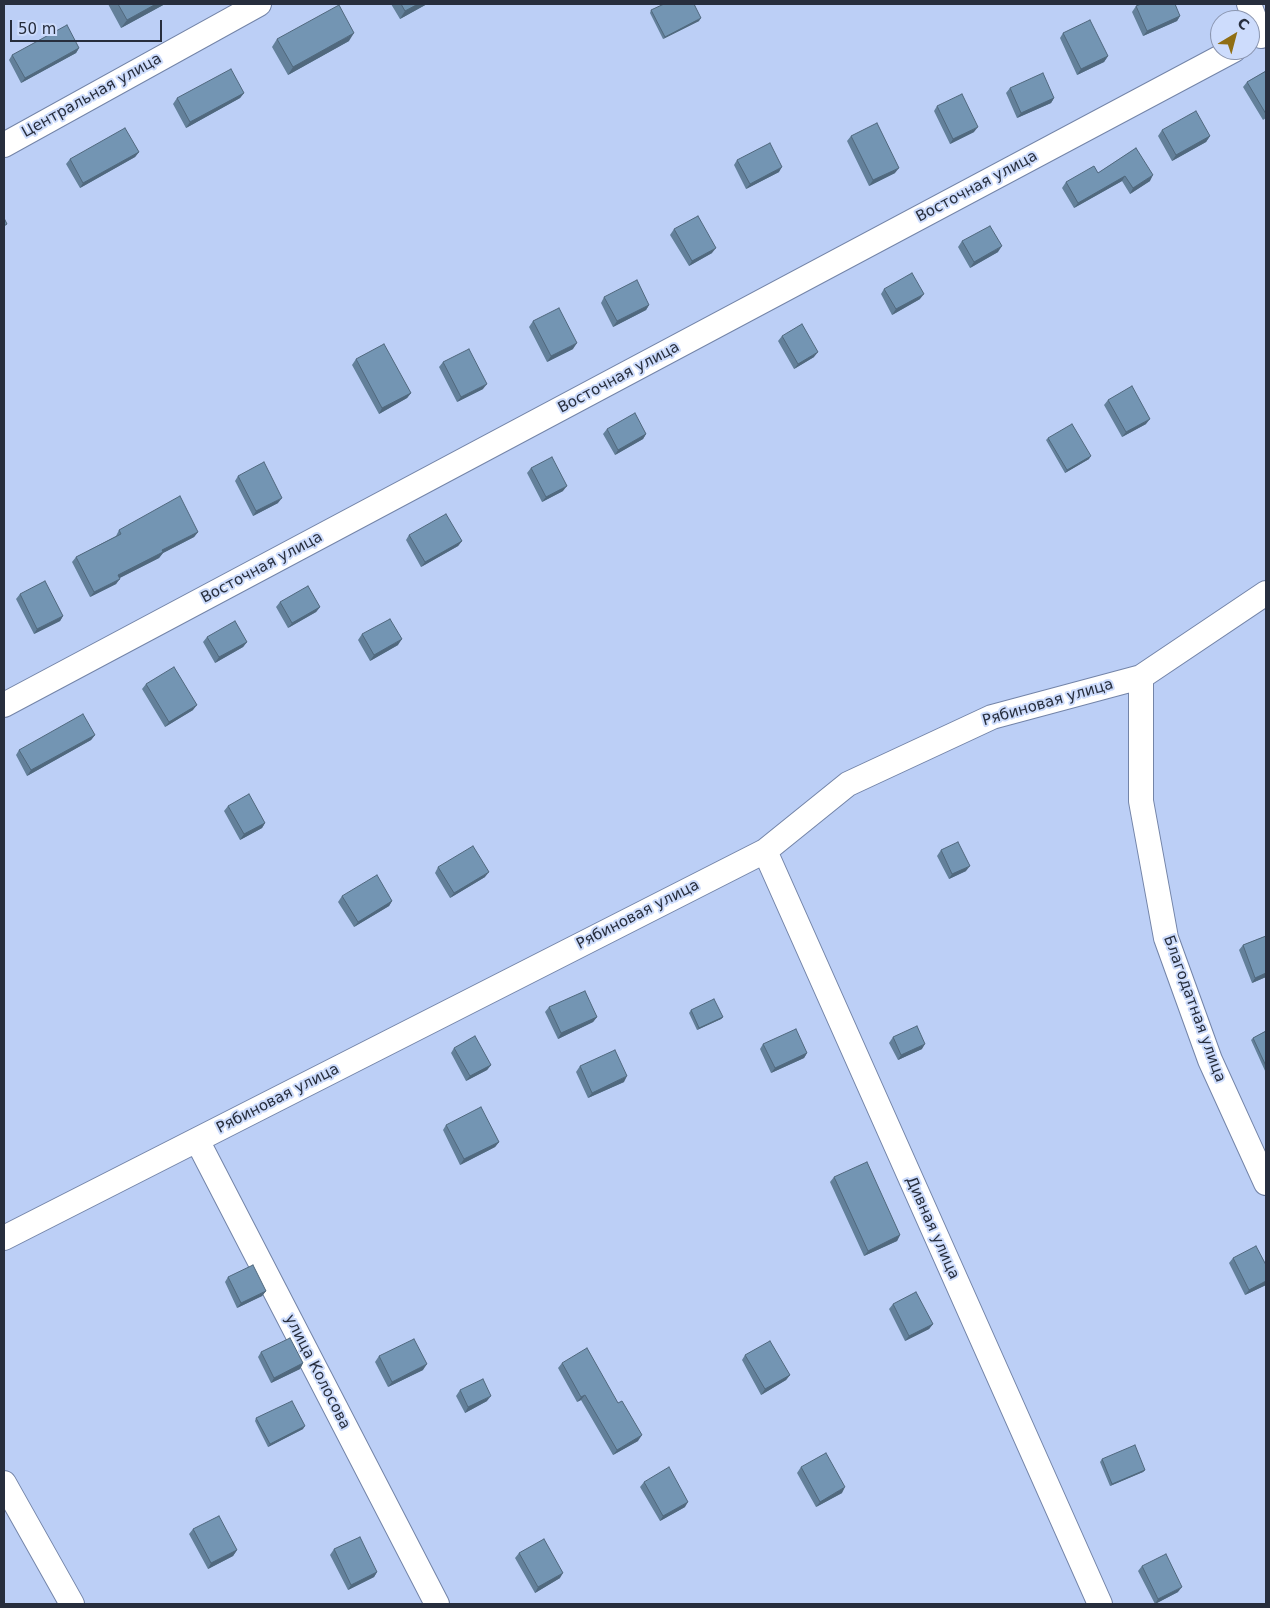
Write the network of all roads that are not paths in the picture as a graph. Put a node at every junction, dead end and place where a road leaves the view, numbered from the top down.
1 (259, 4) edge
2 (1215, 60) edge
3 (4, 145) edge
4 (1266, 593) edge
5 (1141, 677) junction
6 (4, 705) edge
7 (764, 852) junction
8 (197, 1140) junction
9 (1266, 1183) edge
10 (4, 1238) edge
11 (4, 1483) edge
12 (72, 1604) edge
13 (437, 1604) edge
14 (1100, 1604) edge

1 - 3 street, Центральная улица
2 - 6 street, Восточная улица
4 - 5 street, Рябиновая улица
5 - 7 street, Рябиновая улица
5 - 9 street, Благодатная улица
7 - 8 street, Рябиновая улица
7 - 14 street, Дивная улица
8 - 10 street, Рябиновая улица
8 - 13 street, улица Колосова
11 - 12 street

